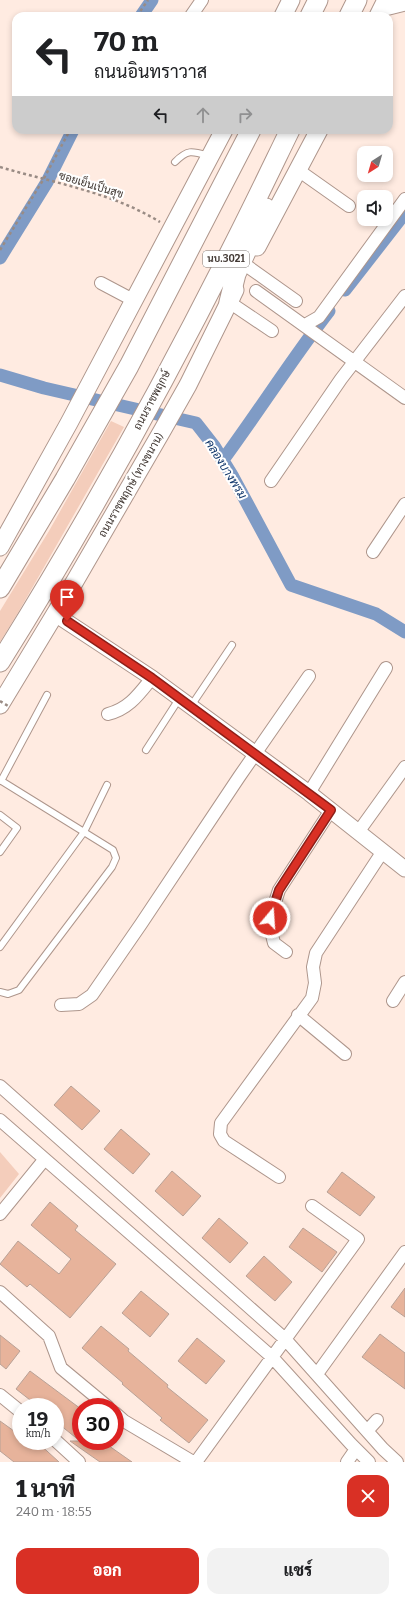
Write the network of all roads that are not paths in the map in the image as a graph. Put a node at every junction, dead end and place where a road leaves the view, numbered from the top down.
1 (202, 0) edge
2 (291, 0) edge
3 (318, 0) edge
4 (357, 0) edge
5 (405, 3) edge
6 (381, 8) edge
7 (194, 12) edge
8 (285, 12) edge
9 (312, 12) edge
10 (351, 12) edge
11 (222, 134) edge
12 (249, 134) edge
13 (288, 134) edge
14 (317, 134) edge
15 (210, 156) junction
16 (175, 162) dead end
17 (298, 170) junction
18 (405, 199) edge
19 (349, 206) dead end
20 (249, 263) junction
21 (101, 283) dead end
22 (256, 291) dead end
23 (405, 296) edge
24 (135, 301) junction
25 (296, 301) dead end
26 (229, 302) junction
27 (309, 328) junction
28 (272, 331) dead end
29 (355, 362) junction
30 (405, 398) edge
31 (270, 481) dead end
32 (405, 504) edge
33 (0, 547) edge
34 (373, 552) dead end
35 (0, 588) edge
36 (55, 614) junction
37 (232, 644) dead end
38 (0, 662) edge
39 (386, 668) dead end
40 (309, 676) dead end
41 (152, 678) junction
42 (47, 695) dead end
43 (185, 703) junction
44 (4, 705) edge
45 (108, 714) dead end
46 (146, 750) dead end
47 (255, 755) junction
48 (405, 767) edge
49 (0, 781) edge
50 (107, 785) dead end
51 (309, 793) junction
52 (331, 810) junction
53 (0, 815) edge
54 (359, 831) junction
55 (84, 832) junction
56 (383, 851) junction
57 (0, 852) edge
58 (405, 869) edge
59 (0, 946) edge
60 (286, 952) dead end
61 (405, 982) edge
62 (0, 992) edge
63 (393, 1001) dead end
64 (61, 1005) dead end
65 (298, 1015) junction
66 (345, 1054) dead end
67 (0, 1086) edge
68 (0, 1120) edge
69 (44, 1160) junction
70 (279, 1177) dead end
71 (312, 1206) dead end
72 (0, 1214) edge
73 (405, 1254) edge
74 (0, 1292) edge
75 (285, 1339) junction
76 (272, 1357) junction
77 (317, 1374) junction
78 (0, 1395) edge
79 (97, 1398) edge
80 (12, 1405) edge
81 (377, 1420) dead end
82 (124, 1421) edge
83 (367, 1431) junction
84 (64, 1448) edge
85 (356, 1449) junction
86 (79, 1462) edge
87 (194, 1462) edge
88 (347, 1462) edge
89 (369, 1462) edge
90 (397, 1462) edge

1 - 7 street
2 - 8 main road
3 - 9 main road
4 - 10 main road
5 - 6 street
11 - 15 main road
12 - 35 main road, นบ.3021
13 - 26 main road
13 - 38 main road, ถนนราชพฤกษ์ / นบ.3021
14 - 17 main road, นบ.3021
15 - 16 lane
15 - 24 main road
17 - 19 street
17 - 20 main road, นบ.3021
18 - 27 street
20 - 25 street
20 - 26 main road, ถนนราชพฤกษ์ (ทางขนาน) / นบ.3021
21 - 24 street
22 - 27 street
23 - 29 street
24 - 33 main road
26 - 28 street
26 - 36 main road, ถนนราชพฤกษ์ (ทางขนาน) / นบ.3021
27 - 29 street
29 - 30 street
29 - 31 street
32 - 34 street
36 - 41 street
36 - 44 main road, ถนนราชพฤกษ์ (ทางขนาน) / นบ.3021
37 - 43 lane
39 - 51 street
40 - 47 street
41 - 43 street
41 - 45 street
42 - 49 lane
43 - 46 lane
43 - 47 street
47 - 51 street
47 - 64 street
48 - 54 street
49 - 55 lane
50 - 55 lane
51 - 52 street
52 - 54 street
52 - 60 street
53 - 57 lane
54 - 56 street
55 - 59 lane
55 - 62 lane
56 - 58 street
56 - 65 street
61 - 63 street
65 - 66 street
65 - 70 street
67 - 75 street
68 - 69 street
69 - 72 street
69 - 76 street
71 - 75 street
73 - 77 street
74 - 79 street
75 - 76 street
75 - 77 street
76 - 85 street
76 - 87 street
77 - 83 street
78 - 80 street
81 - 83 street
82 - 87 street
83 - 90 street
84 - 86 street
85 - 88 street
85 - 89 street

